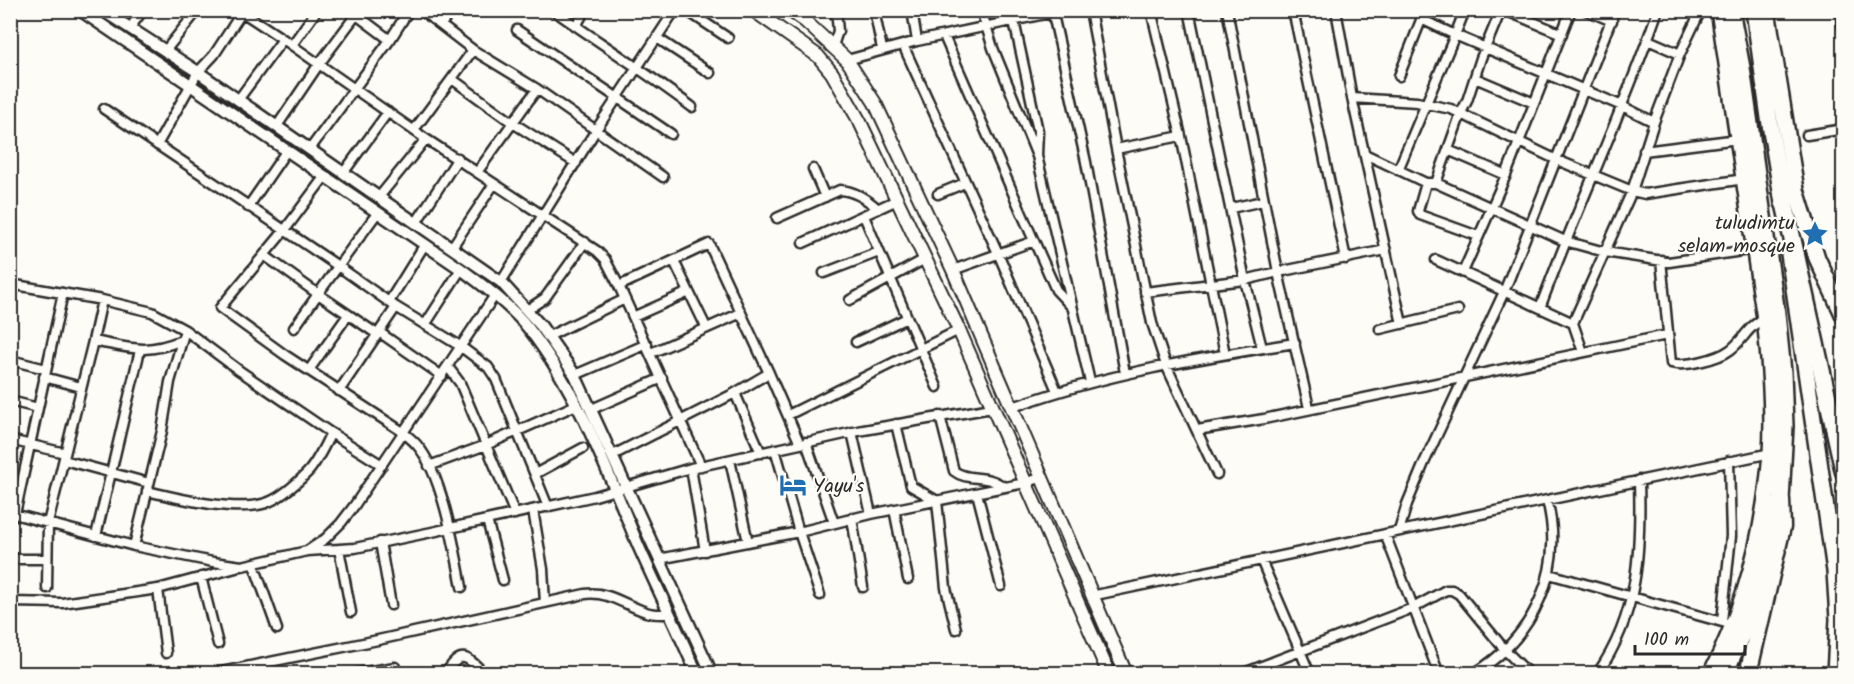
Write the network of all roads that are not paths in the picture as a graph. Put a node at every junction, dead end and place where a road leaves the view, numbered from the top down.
1 (80, 10) edge
2 (102, 10) edge
3 (143, 10) edge
4 (198, 10) edge
5 (316, 10) edge
6 (409, 10) edge
7 (421, 10) edge
8 (451, 10) edge
9 (553, 10) edge
10 (585, 10) edge
11 (675, 10) edge
12 (686, 10) edge
13 (753, 10) edge
14 (789, 10) edge
15 (836, 10) edge
16 (874, 10) edge
17 (912, 10) edge
18 (981, 10) edge
19 (1064, 10) edge
20 (1090, 10) edge
21 (1151, 10) edge
22 (1189, 10) edge
23 (1227, 10) edge
24 (1293, 10) edge
25 (1335, 10) edge
26 (1425, 10) edge
27 (1465, 10) edge
28 (1502, 10) edge
29 (1571, 10) edge
30 (1586, 10) edge
31 (1615, 10) edge
32 (1658, 10) edge
33 (1701, 10) edge
34 (1719, 10) edge
35 (1731, 10) edge
36 (1754, 10) edge
37 (1767, 10) edge
38 (1840, 10) edge
39 (240, 11) edge
40 (1053, 12) edge
41 (353, 13) edge
42 (1421, 20) junction
43 (1014, 21) junction
44 (1612, 21) junction
45 (441, 25) junction
46 (576, 26) junction
47 (986, 27) junction
48 (130, 28) junction
49 (517, 30) dead end
50 (1844, 33) edge
51 (1562, 34) junction
52 (1455, 35) junction
53 (944, 36) junction
54 (657, 38) junction
55 (728, 38) dead end
56 (283, 39) junction
57 (390, 40) junction
58 (1648, 40) junction
59 (917, 41) junction
60 (292, 45) junction
61 (903, 45) junction
62 (833, 46) junction
63 (1485, 48) junction
64 (473, 50) junction
65 (882, 50) junction
66 (165, 51) junction
67 (1680, 54) junction
68 (847, 60) junction
69 (319, 64) junction
70 (638, 66) junction
71 (198, 72) junction
72 (710, 74) dead end
73 (1546, 74) junction
74 (1399, 76) dead end
75 (452, 78) junction
76 (1475, 78) junction
77 (190, 86) junction
78 (355, 88) junction
79 (537, 90) junction
80 (1584, 90) junction
81 (618, 98) junction
82 (1353, 98) junction
83 (238, 100) junction
84 (1427, 104) junction
85 (1534, 104) junction
86 (1622, 106) junction
87 (692, 107) dead end
88 (104, 109) dead end
89 (388, 112) junction
90 (1461, 113) junction
91 (1654, 122) junction
92 (513, 123) junction
93 (277, 126) junction
94 (1844, 129) edge
95 (414, 130) junction
96 (596, 130) junction
97 (671, 134) dead end
98 (1807, 135) dead end
99 (1181, 136) junction
100 (426, 139) junction
101 (1738, 139) junction
102 (1519, 142) junction
103 (157, 145) junction
104 (310, 149) junction
105 (1116, 149) junction
106 (287, 150) junction
107 (1448, 150) junction
108 (1644, 151) junction
109 (1365, 154) junction
110 (1037, 156) junction
111 (458, 158) junction
112 (1557, 160) junction
113 (576, 163) junction
114 (813, 169) dead end
115 (1398, 170) junction
116 (478, 171) junction
117 (344, 172) junction
118 (1506, 175) junction
119 (1593, 175) junction
120 (325, 176) junction
121 (663, 177) dead end
122 (1744, 179) junction
123 (965, 183) junction
124 (1431, 183) junction
125 (494, 184) junction
126 (1632, 191) junction
127 (1782, 192) junction
128 (938, 194) dead end
129 (379, 197) junction
130 (825, 197) junction
131 (897, 200) junction
132 (1263, 201) junction
133 (248, 207) junction
134 (1231, 208) junction
135 (878, 209) junction
136 (1490, 209) junction
137 (378, 212) junction
138 (543, 215) junction
139 (864, 216) junction
140 (777, 218) dead end
141 (416, 223) junction
142 (1529, 225) junction
143 (284, 231) junction
144 (1478, 236) junction
145 (1034, 241) junction
146 (1564, 241) junction
147 (585, 242) junction
148 (803, 243) dead end
149 (425, 244) junction
150 (452, 248) junction
151 (1755, 249) junction
152 (1386, 250) junction
153 (879, 252) junction
154 (1605, 252) junction
155 (998, 253) junction
156 (264, 255) junction
157 (925, 259) junction
158 (1346, 259) junction
159 (1436, 260) dead end
160 (1661, 260) junction
161 (674, 261) junction
162 (338, 266) junction
163 (461, 269) junction
164 (953, 270) junction
165 (1278, 272) junction
166 (1463, 272) junction
167 (824, 273) dead end
168 (890, 278) junction
169 (1245, 280) junction
170 (501, 282) junction
171 (10, 284) edge
172 (1212, 284) junction
173 (620, 286) junction
174 (689, 292) junction
175 (1145, 292) junction
176 (1504, 292) junction
177 (63, 293) junction
178 (318, 294) junction
179 (495, 296) junction
180 (625, 299) junction
181 (102, 300) junction
182 (850, 300) dead end
183 (392, 305) junction
184 (1072, 307) junction
185 (1540, 308) junction
186 (527, 310) junction
187 (1458, 310) dead end
188 (741, 313) junction
189 (348, 315) junction
190 (1844, 316) edge
191 (633, 317) junction
192 (907, 318) junction
193 (1765, 319) junction
194 (1573, 323) junction
195 (425, 324) junction
196 (1402, 324) junction
197 (706, 327) junction
198 (294, 328) dead end
199 (1380, 329) dead end
200 (185, 330) junction
201 (959, 330) junction
202 (378, 333) junction
203 (1667, 335) junction
204 (549, 336) junction
205 (93, 340) junction
206 (182, 340) junction
207 (856, 342) dead end
208 (1295, 343) junction
209 (460, 346) junction
210 (649, 348) junction
211 (1262, 348) junction
212 (140, 350) junction
213 (921, 350) junction
214 (1583, 352) junction
215 (1225, 354) junction
216 (10, 360) edge
217 (1166, 365) junction
218 (448, 367) junction
219 (309, 370) junction
220 (45, 373) junction
221 (769, 373) junction
222 (1125, 374) junction
223 (575, 375) junction
224 (442, 376) junction
225 (662, 378) junction
226 (1464, 379) junction
227 (1090, 382) junction
228 (81, 387) junction
229 (937, 387) dead end
230 (339, 391) junction
231 (1057, 391) junction
232 (735, 393) junction
233 (10, 400) edge
234 (576, 405) junction
235 (1013, 407) junction
236 (38, 408) junction
237 (992, 408) junction
238 (1309, 408) junction
239 (592, 409) junction
240 (788, 415) junction
241 (940, 416) junction
242 (680, 421) junction
243 (896, 424) junction
244 (1197, 430) junction
245 (517, 431) junction
246 (403, 432) junction
247 (852, 432) junction
248 (331, 434) junction
249 (10, 440) edge
250 (803, 443) junction
251 (30, 444) junction
252 (486, 445) junction
253 (583, 448) dead end
254 (776, 450) junction
255 (761, 453) junction
256 (1771, 453) junction
257 (613, 455) junction
258 (65, 457) junction
259 (730, 460) junction
260 (1729, 461) junction
261 (382, 465) junction
262 (429, 466) junction
263 (701, 466) junction
264 (691, 468) junction
265 (1844, 472) edge
266 (110, 473) junction
267 (535, 474) junction
268 (1216, 474) dead end
269 (1043, 477) junction
270 (1639, 480) junction
271 (1025, 483) junction
272 (627, 486) junction
273 (148, 487) junction
274 (1004, 488) junction
275 (615, 489) junction
276 (977, 493) junction
277 (1547, 500) junction
278 (1781, 500) junction
279 (937, 501) junction
280 (548, 507) junction
281 (894, 509) junction
282 (533, 510) junction
283 (13, 514) edge
284 (515, 514) junction
285 (872, 514) junction
286 (852, 518) junction
287 (487, 520) junction
288 (48, 523) junction
289 (834, 523) junction
290 (450, 527) junction
291 (1399, 531) junction
292 (799, 532) junction
293 (1385, 534) junction
294 (96, 536) junction
295 (380, 542) junction
296 (748, 542) junction
297 (134, 546) junction
298 (339, 549) junction
299 (306, 551) junction
300 (705, 551) junction
301 (47, 559) junction
302 (659, 559) junction
303 (10, 560) edge
304 (1261, 560) junction
305 (254, 565) junction
306 (242, 566) junction
307 (1549, 574) junction
308 (201, 577) junction
309 (908, 579) dead end
310 (503, 580) dead end
311 (1001, 586) dead end
312 (462, 587) dead end
313 (863, 587) dead end
314 (47, 588) dead end
315 (158, 589) junction
316 (820, 595) dead end
317 (1091, 596) junction
318 (1632, 596) junction
319 (10, 602) edge
320 (545, 603) junction
321 (391, 605) dead end
322 (1413, 608) junction
323 (351, 612) dead end
324 (670, 614) junction
325 (1728, 623) junction
326 (277, 629) dead end
327 (956, 629) dead end
328 (218, 644) dead end
329 (1301, 650) junction
330 (1505, 650) junction
331 (166, 652) dead end
332 (395, 667) dead end
333 (237, 671) edge
334 (211, 674) edge
335 (353, 674) edge
336 (445, 674) edge
337 (485, 674) edge
338 (697, 674) edge
339 (712, 674) edge
340 (1109, 674) edge
341 (1126, 674) edge
342 (1240, 674) edge
343 (1310, 674) edge
344 (1439, 674) edge
345 (1473, 674) edge
346 (1529, 674) edge
347 (1597, 674) edge
348 (1711, 674) edge
349 (1725, 674) edge
350 (1748, 674) edge
351 (1835, 674) edge

1 - 77 street
2 - 48 street
3 - 48 street
4 - 66 street
5 - 60 street
6 - 57 street
7 - 45 street
8 - 45 street
9 - 46 street
10 - 46 street
11 - 54 street
12 - 55 street
13 - 131 main road
14 - 62 main road
15 - 62 street
16 - 65 street
17 - 59 street
18 - 47 street
19 - 40 street
20 - 105 street
21 - 99 street
22 - 134 street
23 - 132 street
24 - 158 street
25 - 82 street
26 - 42 street
27 - 52 street
28 - 51 street
28 - 63 street
29 - 51 street
30 - 44 street
31 - 44 street
32 - 58 street
33 - 67 street
34 - 101 highway
35 - 278 highway
36 - 127 highway
37 - 190 highway
38 - 50 street
39 - 56 street
39 - 71 street
40 - 43 street
40 - 222 street
41 - 57 street
41 - 69 street
42 - 52 street
42 - 74 street
43 - 47 street
43 - 110 street
44 - 80 street
45 - 64 street
46 - 70 street
47 - 53 street
47 - 110 street
48 - 66 street
49 - 81 street
51 - 73 street
52 - 63 street
52 - 84 street
53 - 59 street
53 - 145 street
54 - 70 street
54 - 72 street
56 - 60 street
56 - 83 street
57 - 78 street
58 - 67 street
58 - 86 street
59 - 61 street
60 - 69 street
61 - 65 street
61 - 123 street
62 - 68 main road
63 - 73 street
63 - 76 street
64 - 75 street
64 - 79 street
65 - 68 street
66 - 71 street
67 - 91 street
68 - 164 main road
69 - 78 street
69 - 93 street
70 - 81 street
70 - 87 street
71 - 77 street
71 - 83 street
73 - 80 street
73 - 85 street
75 - 92 street
75 - 95 street
76 - 85 street
76 - 90 street
77 - 103 street
77 - 106 street
78 - 89 street
78 - 104 street
79 - 92 street
79 - 96 street
80 - 86 street
80 - 112 street
81 - 96 street
81 - 97 street
82 - 84 street
82 - 109 street
83 - 93 street
84 - 90 street
84 - 115 street
85 - 102 street
86 - 91 street
86 - 119 street
88 - 103 street
89 - 95 street
89 - 117 street
90 - 102 street
90 - 107 street
91 - 108 street
92 - 113 street
92 - 116 street
93 - 104 street
94 - 98 street
95 - 100 street
96 - 113 street
96 - 121 street
99 - 105 street
99 - 172 street
100 - 111 street
100 - 129 street
101 - 108 street
101 - 122 highway
102 - 112 street
102 - 118 street
103 - 133 street
104 - 117 street
105 - 175 street
106 - 120 street
106 - 133 street
107 - 118 street
107 - 124 street
108 - 126 street
109 - 115 street
109 - 152 street
110 - 184 street
111 - 116 street
111 - 141 street
112 - 119 street
112 - 142 street
113 - 138 street
114 - 130 street
115 - 124 street
116 - 125 street
117 - 129 street
118 - 136 street
119 - 126 street
119 - 146 street
120 - 137 street
120 - 143 street
122 - 126 street
122 - 151 highway
123 - 128 street
123 - 155 street
124 - 136 street
124 - 144 street
125 - 138 street
125 - 150 street
126 - 154 street
127 - 265 highway
127 - 351 highway
129 - 141 street
130 - 135 street
130 - 140 street
131 - 135 street
131 - 157 main road
132 - 134 street
132 - 165 street
133 - 143 street
134 - 169 street
135 - 139 street
136 - 142 street
136 - 144 street
137 - 149 street
137 - 162 street
138 - 147 street
138 - 170 street
139 - 148 street
139 - 153 street
141 - 150 street
142 - 146 street
142 - 176 street
143 - 156 street
143 - 162 street
144 - 166 street
145 - 155 street
145 - 184 street
146 - 154 street
146 - 185 street
147 - 173 street
147 - 186 street
149 - 163 street
149 - 183 street
150 - 170 street
151 - 160 street
151 - 193 highway
152 - 158 street
152 - 196 street
153 - 167 street
153 - 168 street
154 - 160 street
154 - 194 street
155 - 164 street
155 - 231 street
156 - 178 street
156 - 219 street
157 - 168 street
157 - 201 main road
158 - 165 street
159 - 166 street
160 - 203 street
161 - 173 street
161 - 174 street
161 - 188 street
162 - 178 street
162 - 183 street
163 - 179 street
163 - 195 street
164 - 235 main road
165 - 169 street
165 - 208 street
166 - 176 street
168 - 182 street
168 - 192 street
169 - 172 street
169 - 211 street
170 - 186 street
171 - 177 street
172 - 175 street
172 - 215 street
173 - 180 street
174 - 191 street
174 - 197 street
175 - 217 street
176 - 185 street
176 - 226 street
177 - 181 street
177 - 220 street
178 - 189 street
178 - 198 street
179 - 209 street
179 - 234 street
180 - 191 street
180 - 204 street
181 - 200 street
181 - 205 street
183 - 195 street
183 - 202 street
184 - 227 street
185 - 194 street
186 - 204 street
187 - 196 street
188 - 197 street
188 - 221 street
189 - 202 street
189 - 219 street
191 - 210 street
192 - 207 street
192 - 213 street
193 - 203 street
193 - 256 highway
194 - 214 street
195 - 209 street
196 - 199 street
197 - 210 street
200 - 206 street
200 - 248 street
201 - 213 street
201 - 237 main road
202 - 224 street
202 - 230 street
203 - 214 street
204 - 223 street
205 - 212 street
205 - 228 street
206 - 212 street
206 - 273 street
208 - 211 street
208 - 238 street
209 - 218 street
209 - 245 street
210 - 223 street
210 - 225 street
211 - 215 street
212 - 266 street
213 - 229 street
213 - 240 street
214 - 226 street
215 - 217 street
216 - 220 street
217 - 222 street
217 - 244 street
218 - 224 street
218 - 252 street
219 - 230 street
220 - 228 street
220 - 236 street
221 - 232 street
221 - 240 street
222 - 227 street
223 - 239 street
224 - 246 street
225 - 239 street
225 - 242 street
226 - 238 street
226 - 291 street
227 - 231 street
228 - 258 street
230 - 246 street
231 - 235 street
232 - 242 street
232 - 255 street
233 - 236 street
234 - 245 street
234 - 275 street
235 - 269 main road
236 - 251 street
237 - 241 street
237 - 271 main road
238 - 244 street
239 - 257 street
240 - 250 street
241 - 243 street
241 - 274 street
242 - 257 street
242 - 263 street
243 - 247 street
243 - 279 street
244 - 268 street
245 - 252 street
245 - 267 street
246 - 261 street
246 - 262 street
247 - 250 street
247 - 285 street
248 - 261 street
248 - 273 street
249 - 251 street
250 - 254 street
250 - 289 street
251 - 258 street
251 - 283 street
252 - 262 street
252 - 284 street
253 - 267 street
254 - 255 street
254 - 292 street
255 - 259 street
256 - 260 street
256 - 325 highway
257 - 272 street
258 - 266 street
258 - 288 street
259 - 263 street
259 - 296 street
260 - 270 street
260 - 325 street
261 - 299 street
262 - 290 street
263 - 264 street
264 - 272 street
264 - 300 street
266 - 273 street
266 - 294 street
267 - 280 street
269 - 271 street
269 - 317 main road
270 - 277 street
270 - 318 street
271 - 274 street
271 - 340 main road
272 - 275 street
272 - 302 street
273 - 297 street
274 - 276 street
275 - 280 street
275 - 324 street
276 - 279 street
276 - 311 street
277 - 291 street
277 - 307 street
278 - 349 highway
278 - 350 highway
279 - 281 street
279 - 327 street
280 - 282 street
281 - 285 street
281 - 309 street
282 - 284 street
282 - 320 street
283 - 288 street
284 - 287 street
285 - 286 street
286 - 289 street
286 - 313 street
287 - 290 street
287 - 310 street
288 - 294 street
288 - 301 street
289 - 292 street
290 - 295 street
290 - 312 street
291 - 293 street
292 - 296 street
292 - 316 street
293 - 304 street
293 - 322 street
294 - 297 street
295 - 298 street
295 - 321 street
296 - 300 street
297 - 306 street
298 - 299 street
298 - 323 street
299 - 305 street
300 - 302 street
301 - 303 street
301 - 314 street
302 - 339 street
304 - 317 street
304 - 329 street
305 - 306 street
305 - 326 street
306 - 308 street
307 - 318 street
307 - 330 street
308 - 315 street
308 - 328 street
315 - 319 street
315 - 331 street
317 - 341 main road
318 - 325 street
318 - 347 street
320 - 324 street
320 - 333 street
322 - 329 street
322 - 330 street
322 - 344 street
324 - 338 street
325 - 348 highway
329 - 342 street
329 - 343 street
330 - 345 street
330 - 346 street
332 - 335 street
333 - 334 street
336 - 337 street

